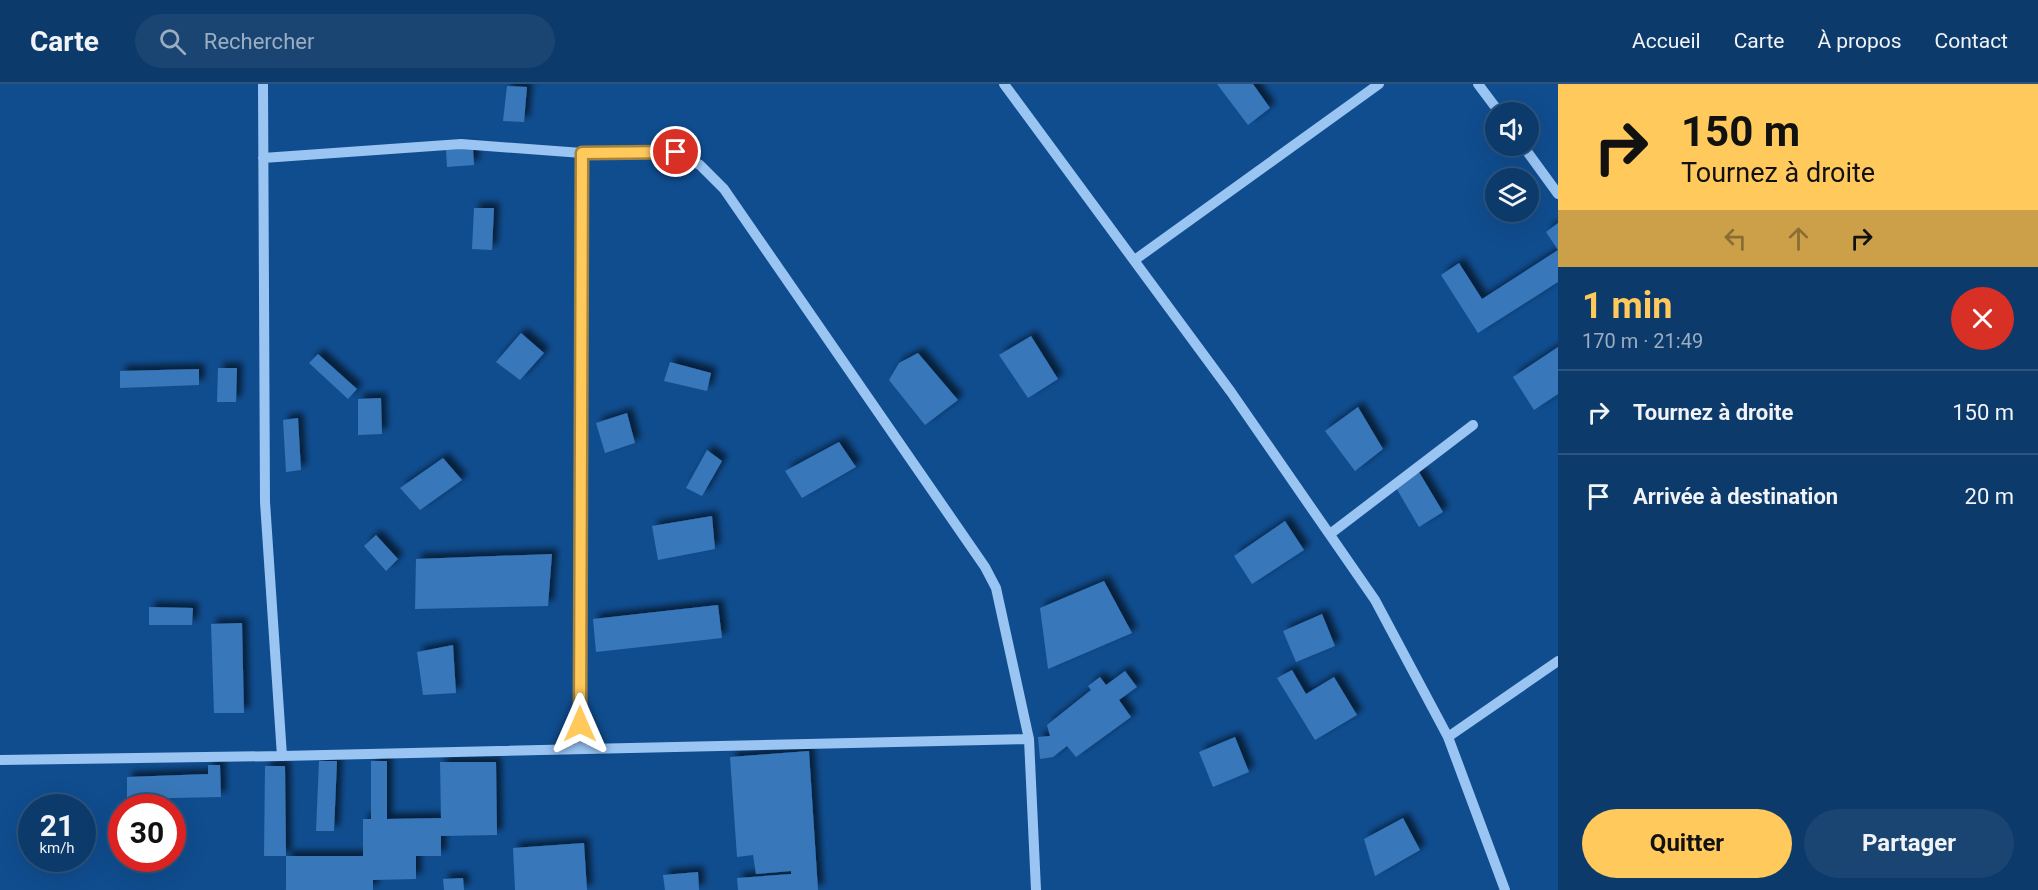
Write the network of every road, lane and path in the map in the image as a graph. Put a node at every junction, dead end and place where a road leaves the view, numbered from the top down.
1 (263, 84) edge
2 (1004, 84) edge
3 (1379, 84) edge
4 (1478, 84) edge
5 (1492, 102) edge
6 (582, 153) junction
7 (1530, 156) edge
8 (263, 158) junction
9 (1558, 194) edge
10 (1136, 259) junction
11 (1473, 425) dead end
12 (1330, 534) junction
13 (1558, 662) edge
14 (1448, 737) junction
15 (1029, 739) junction
16 (580, 748) junction
17 (282, 756) junction
18 (0, 760) edge
19 (1036, 890) edge
20 (1505, 890) edge

1 - 8 street
2 - 10 street
3 - 10 street
4 - 5 street
6 - 8 street
6 - 15 street
6 - 16 street
7 - 9 street
8 - 17 street
10 - 12 street
11 - 12 street
12 - 14 street
13 - 14 street
14 - 20 street
15 - 16 street
15 - 19 street
16 - 17 street
17 - 18 street

